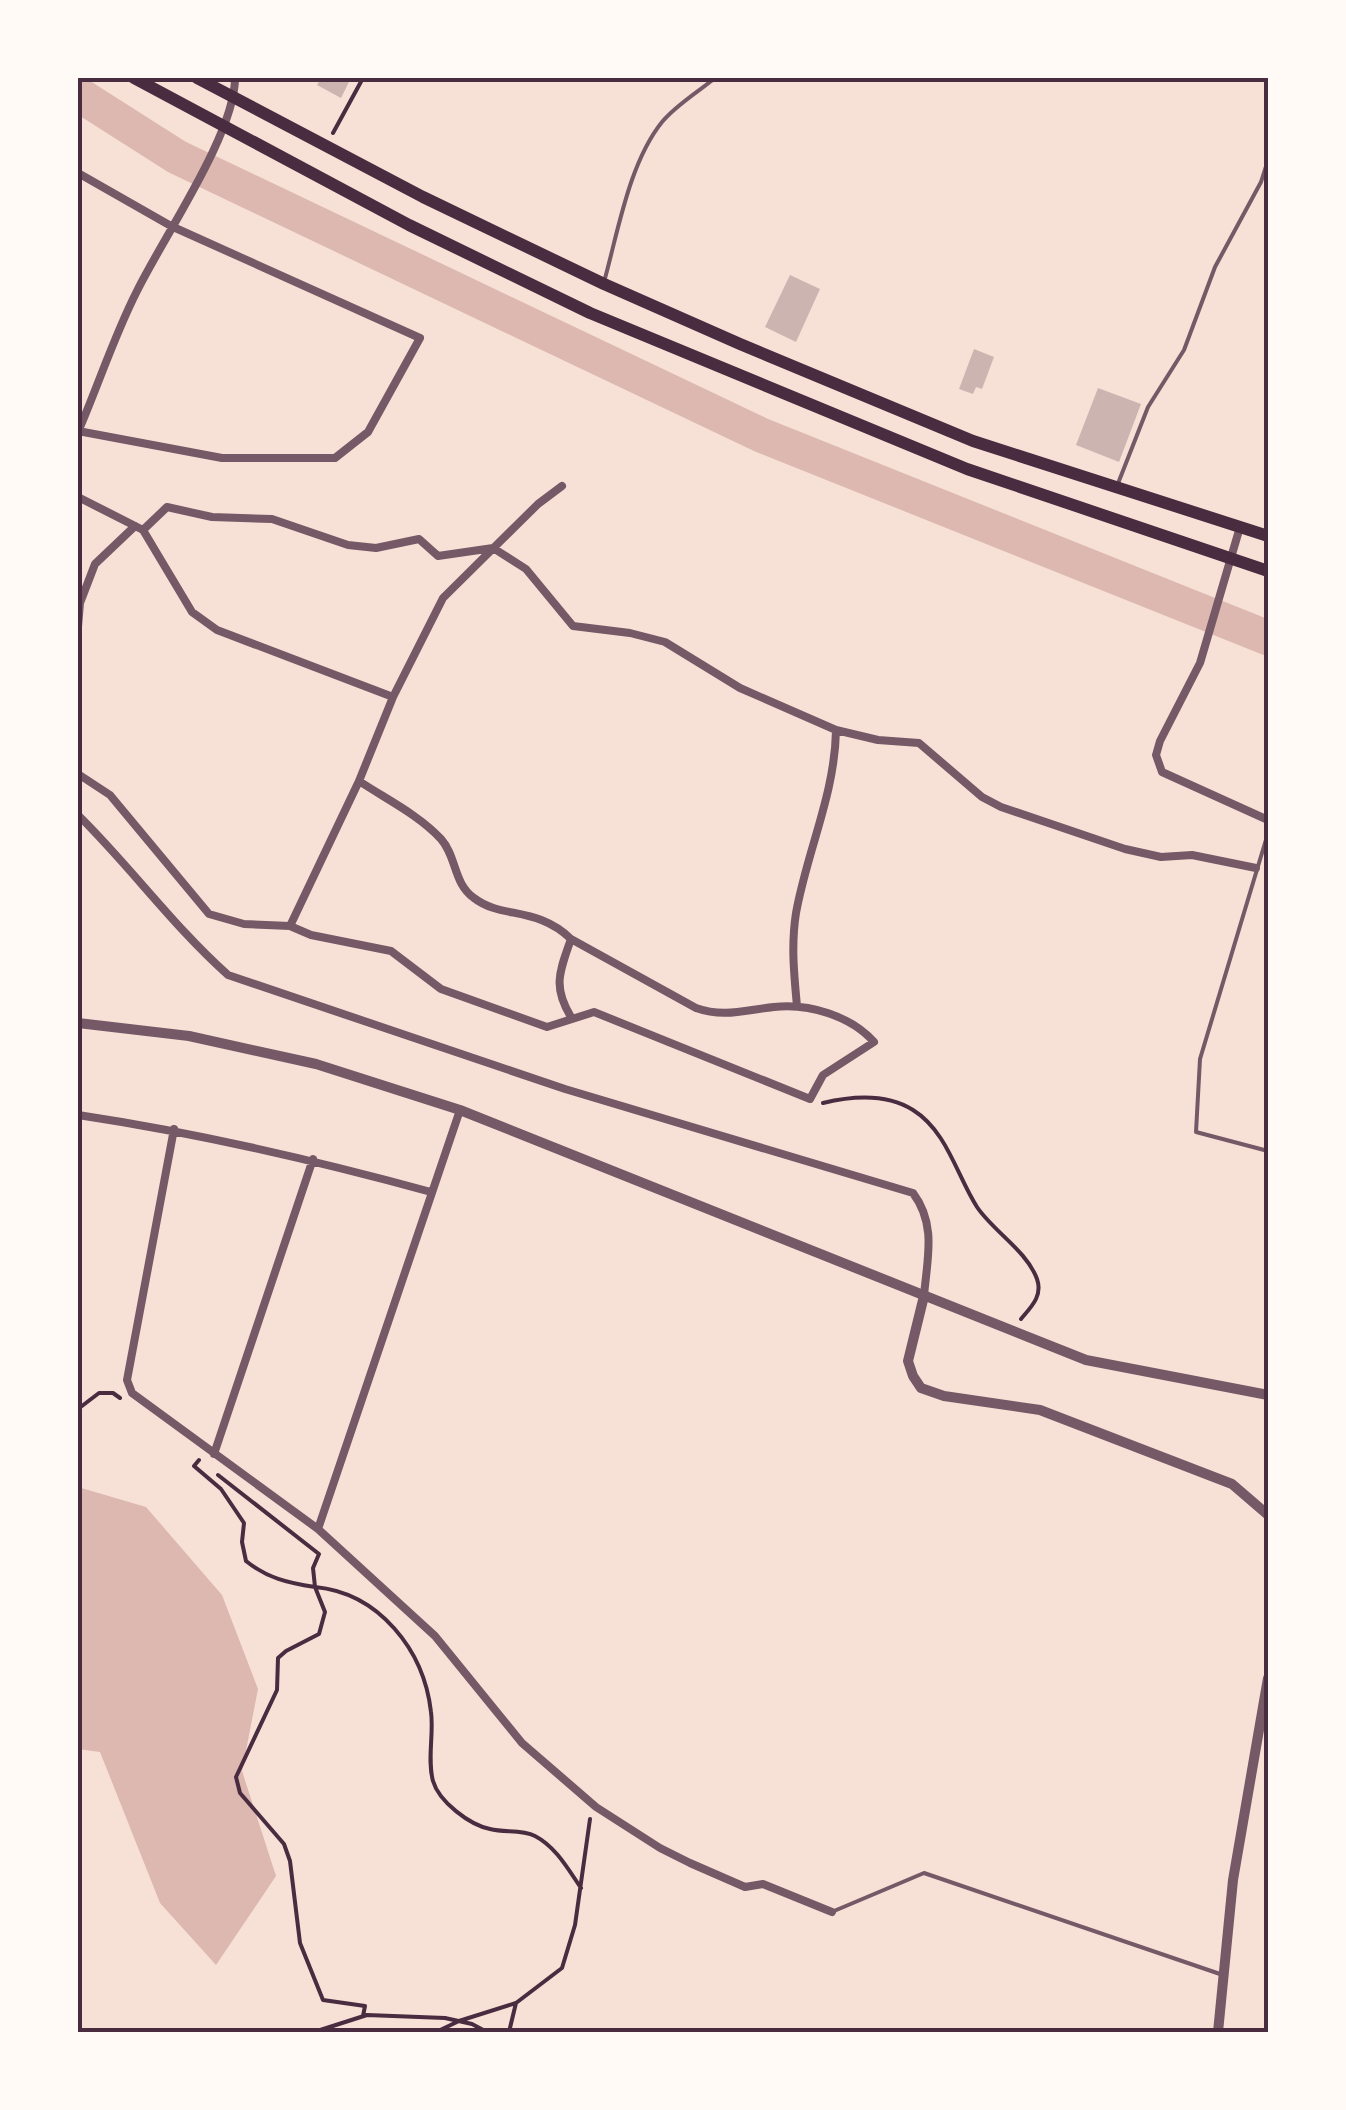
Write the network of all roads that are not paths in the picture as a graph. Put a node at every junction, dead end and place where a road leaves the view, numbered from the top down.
1 (134, 78) edge
2 (198, 78) edge
3 (235, 78) edge
4 (715, 78) edge
5 (235, 99) junction
6 (222, 127) junction
7 (1268, 160) edge
8 (78, 173) edge
9 (172, 226) junction
10 (604, 284) junction
11 (78, 431) edge
12 (562, 486) dead end
13 (1116, 486) junction
14 (78, 496) edge
15 (1240, 527) junction
16 (139, 528) junction
17 (1268, 536) edge
18 (494, 548) junction
19 (1230, 559) junction
20 (1268, 571) edge
21 (78, 626) edge
22 (393, 698) junction
23 (836, 730) junction
24 (78, 774) edge
25 (359, 781) junction
26 (78, 815) edge
27 (1268, 820) edge
28 (1268, 832) edge
29 (1256, 868) junction
30 (290, 926) junction
31 (571, 939) junction
32 (797, 1006) junction
33 (571, 1017) junction
34 (78, 1023) edge
35 (460, 1110) junction
36 (78, 1115) edge
37 (174, 1129) junction
38 (1268, 1152) edge
39 (313, 1159) junction
40 (431, 1192) junction
41 (924, 1296) junction
42 (1268, 1395) edge
43 (214, 1454) junction
44 (1268, 1516) edge
45 (318, 1528) junction
46 (1268, 1678) edge
47 (832, 1912) joint
48 (1224, 1976) junction
49 (1218, 2032) edge

1 - 6 main road
2 - 5 main road
3 - 5 street
4 - 10 lane
5 - 6 street
5 - 10 main road
6 - 9 street
6 - 19 main road
7 - 13 lane
8 - 9 street
9 - 11 street
9 - 11 street
10 - 13 main road
12 - 18 street
13 - 15 main road
14 - 16 street
15 - 17 main road
15 - 19 street
16 - 18 street
16 - 21 street
16 - 22 street
18 - 22 street
18 - 23 street
19 - 20 main road
19 - 27 street
22 - 25 street
23 - 29 street
23 - 32 street
24 - 30 street
25 - 30 street
25 - 31 street
26 - 41 street
28 - 29 lane
29 - 38 lane
30 - 33 street
31 - 32 street
31 - 33 street
32 - 33 street
34 - 35 street
35 - 40 street
35 - 41 street
36 - 37 street
37 - 39 street
37 - 43 street
39 - 40 street
39 - 43 street
40 - 45 street
41 - 42 street
41 - 44 street
43 - 45 street
45 - 47 street
46 - 48 street
47 - 48 lane
48 - 49 street

